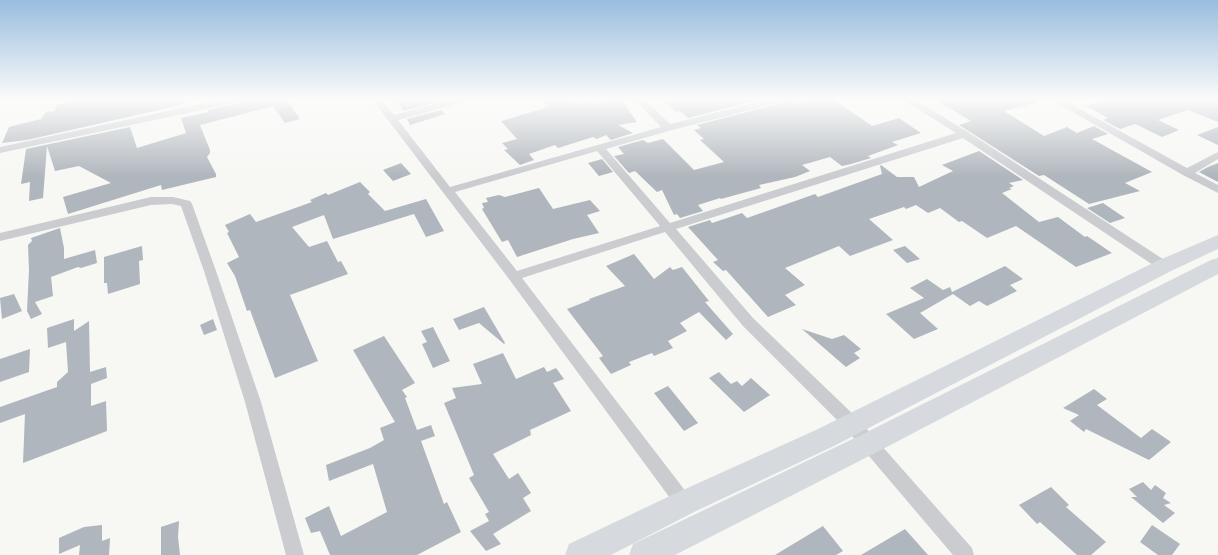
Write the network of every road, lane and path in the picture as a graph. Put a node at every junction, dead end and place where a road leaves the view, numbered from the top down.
1 (118, 125) edge
2 (396, 125) edge
3 (665, 125) edge
4 (680, 125) edge
5 (949, 125) edge
6 (1101, 125) edge
7 (668, 128) junction
8 (964, 134) junction
9 (600, 148) junction
10 (0, 150) edge
11 (1218, 155) edge
12 (1187, 172) junction
13 (1218, 190) edge
14 (447, 191) junction
15 (668, 228) junction
16 (0, 238) edge
17 (1218, 241) edge
18 (1218, 265) edge
19 (1164, 266) junction
20 (514, 276) junction
21 (852, 424) junction
22 (870, 443) junction
23 (684, 503) junction
24 (295, 555) edge
25 (580, 555) edge
26 (644, 555) edge
27 (965, 555) edge

1 - 10 street
2 - 14 street
3 - 7 street
4 - 7 street
5 - 8 street
6 - 12 street
7 - 9 street
8 - 15 street
8 - 19 street
9 - 14 street
9 - 15 street
11 - 12 street
12 - 13 street
14 - 20 street
15 - 20 street
15 - 21 street
16 - 24 street
17 - 19 main road
18 - 22 main road
19 - 21 main road
20 - 23 street
21 - 22 street
21 - 23 main road
22 - 26 main road
22 - 27 street
23 - 25 main road

